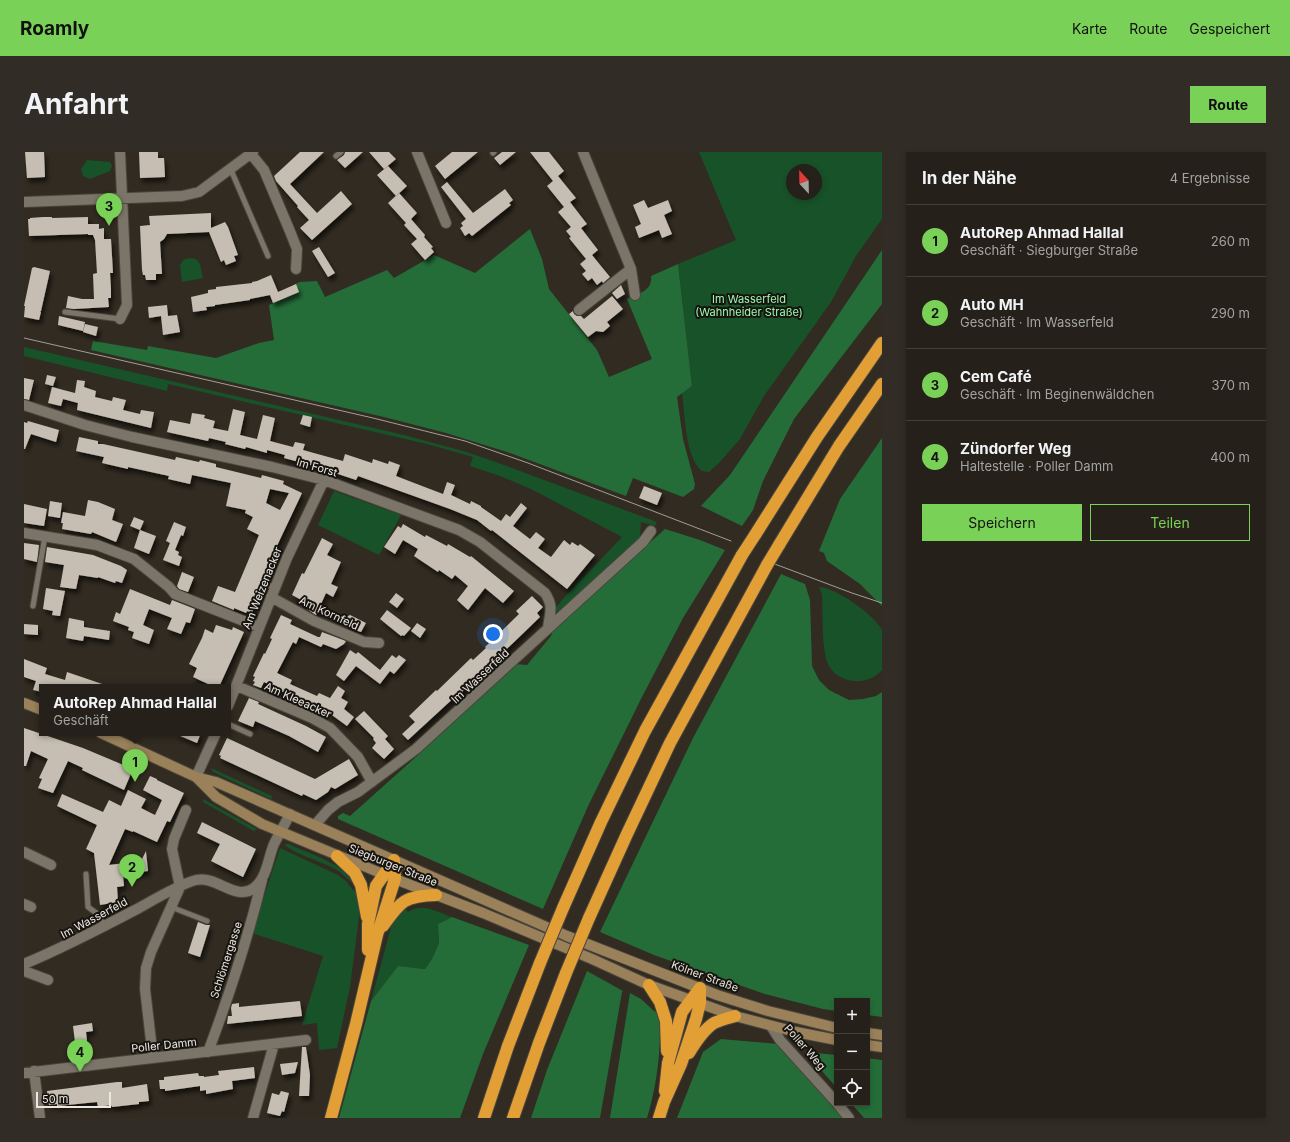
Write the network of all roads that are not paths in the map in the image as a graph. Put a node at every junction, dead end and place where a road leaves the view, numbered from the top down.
1 (120, 152) edge
2 (417, 152) edge
3 (583, 152) edge
4 (252, 153) edge
5 (231, 170) junction
6 (123, 198) junction
7 (24, 202) edge
8 (446, 223) dead end
9 (268, 256) dead end
10 (296, 268) dead end
11 (631, 269) junction
12 (635, 295) dead end
13 (579, 310) dead end
14 (65, 312) dead end
15 (120, 319) joint
16 (882, 343) edge
17 (882, 384) edge
18 (24, 405) edge
19 (324, 480) junction
20 (651, 531) dead end
21 (24, 533) edge
22 (45, 536) junction
23 (264, 583) dead end
24 (273, 592) junction
25 (33, 606) dead end
26 (259, 627) junction
27 (548, 628) junction
28 (379, 643) dead end
29 (237, 686) junction
30 (231, 699) edge
31 (24, 703) edge
32 (39, 709) edge
33 (231, 725) edge
34 (250, 734) dead end
35 (107, 736) edge
36 (215, 736) edge
37 (196, 777) junction
38 (372, 782) junction
39 (186, 810) dead end
40 (290, 814) junction
41 (315, 825) junction
42 (281, 832) junction
43 (24, 852) edge
44 (337, 856) junction
45 (394, 860) junction
46 (51, 865) dead end
47 (86, 874) dead end
48 (383, 874) junction
49 (264, 875) junction
50 (395, 879) junction
51 (180, 887) junction
52 (436, 895) junction
53 (171, 907) junction
54 (207, 921) dead end
55 (368, 924) junction
56 (104, 926) junction
57 (377, 935) junction
58 (567, 936) joint
59 (24, 964) edge
60 (368, 967) junction
61 (24, 971) edge
62 (48, 980) dead end
63 (649, 985) junction
64 (700, 988) junction
65 (695, 1002) junction
66 (735, 1016) junction
67 (771, 1026) junction
68 (834, 1027) edge
69 (870, 1033) edge
70 (882, 1035) edge
71 (834, 1039) edge
72 (306, 1040) dead end
73 (274, 1044) junction
74 (870, 1045) edge
75 (882, 1047) edge
76 (208, 1052) junction
77 (153, 1058) junction
78 (668, 1063) junction
79 (681, 1064) junction
80 (29, 1072) edge
81 (834, 1100) edge
82 (664, 1102) junction
83 (840, 1106) edge
84 (40, 1118) edge
85 (253, 1118) edge
86 (331, 1118) edge
87 (484, 1118) edge
88 (513, 1118) edge
89 (659, 1118) edge
90 (850, 1118) edge

1 - 6 street
2 - 8 street
3 - 11 street
4 - 5 street
4 - 10 street
5 - 6 street
5 - 9 lane
6 - 7 street
6 - 15 street
11 - 12 street
11 - 13 street
14 - 15 lane
16 - 87 highway, bridge
17 - 88 highway, bridge
18 - 19 street, Im Forst
19 - 24 street, Am Weizenacker
19 - 27 street, Im Forst
20 - 27 street, Im Wasserfeld
21 - 22 street
22 - 25 lane
22 - 26 street
23 - 24 lane
24 - 26 street, Am Weizenacker
24 - 28 street, Am Kornfeld
26 - 29 street, Am Weizenacker
27 - 38 street, Im Wasserfeld
29 - 30 street, Am Weizenacker
29 - 38 street, Am Kleeacker
31 - 32 main road
33 - 34 lane
35 - 37 main road, Siegburger Straße
36 - 37 street
37 - 40 main road, Siegburger Straße
37 - 42 main road, Siegburger Straße
38 - 41 street, Im Wasserfeld
39 - 51 street
40 - 41 main road, Siegburger Straße
40 - 42 street, Im Wasserfeld
41 - 45 main road, Siegburger Straße
42 - 44 main road, Siegburger Straße
42 - 49 street, Im Wasserfeld
43 - 46 street
44 - 48 main road, Siegburger Straße
44 - 55 highway
45 - 48 highway
45 - 50 highway
45 - 58 main road, Siegburger Straße
47 - 56 lane
48 - 50 main road, Siegburger Straße
48 - 55 highway
49 - 51 street, Im Wasserfeld
49 - 76 street, Schlömergasse
50 - 52 main road, Siegburger Straße
50 - 57 highway
51 - 53 street
51 - 56 street, Im Wasserfeld
52 - 57 highway
52 - 63 main road, Siegburger Straße
53 - 54 lane
53 - 77 street
55 - 60 highway
56 - 59 street, Im Wasserfeld
57 - 60 highway
58 - 64 main road, Kölner Straße
60 - 86 highway
61 - 62 street
63 - 65 main road
63 - 78 highway
64 - 65 highway
64 - 68 main road, Kölner Straße
65 - 66 main road
65 - 78 highway
65 - 79 highway
66 - 67 main road
66 - 79 highway
67 - 71 main road
67 - 81 street, Poller Weg
69 - 70 main road
72 - 73 street, Poller Damm
73 - 76 street, Poller Damm
73 - 85 street
74 - 75 main road
76 - 77 street, Poller Damm
77 - 80 street, Poller Damm
78 - 82 highway
79 - 82 highway
80 - 84 street
82 - 89 highway
83 - 90 street, Poller Weg

